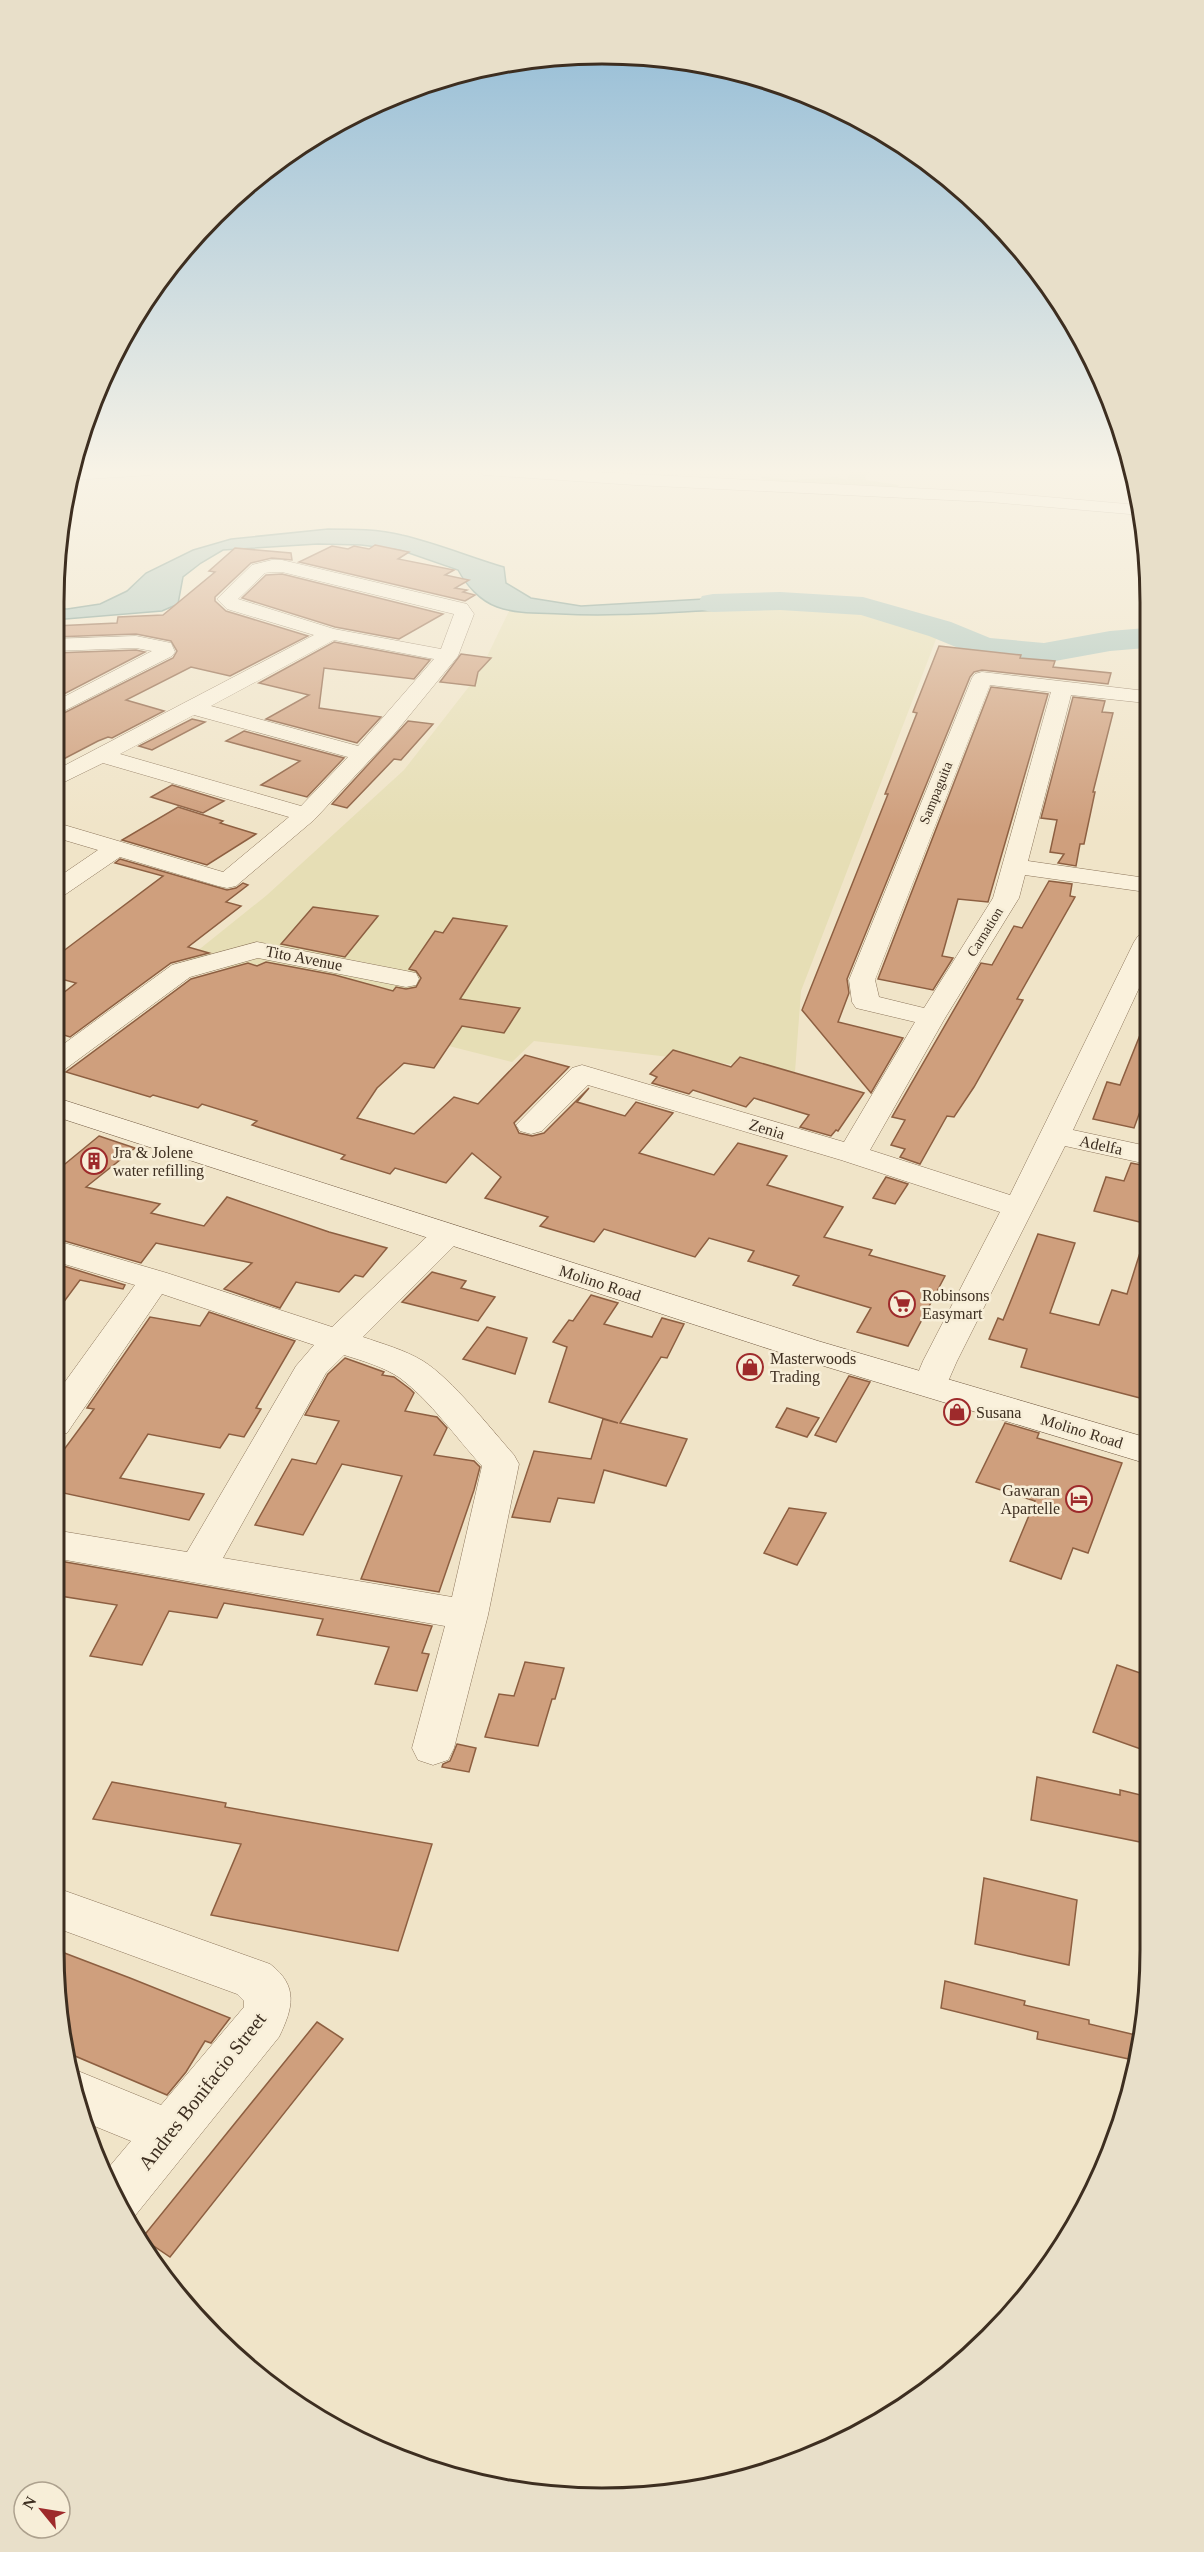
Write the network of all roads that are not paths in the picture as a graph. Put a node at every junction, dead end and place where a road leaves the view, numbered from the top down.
1 (238, 589) edge
2 (380, 589) edge
3 (331, 634) junction
4 (64, 645) edge
5 (448, 656) junction
6 (1063, 687) junction
7 (1140, 696) edge
8 (64, 705) edge
9 (191, 707) junction
10 (362, 754) junction
11 (100, 755) junction
12 (64, 775) edge
13 (306, 815) junction
14 (64, 832) edge
15 (115, 849) junction
16 (1014, 866) junction
17 (64, 884) edge
18 (1140, 884) edge
19 (1140, 957) edge
20 (406, 979) dead end
21 (931, 1018) junction
22 (64, 1057) edge
23 (64, 1110) edge
24 (531, 1125) dead end
25 (1056, 1135) junction
26 (1140, 1153) edge
27 (852, 1154) junction
28 (1019, 1208) junction
29 (447, 1234) junction
30 (64, 1253) edge
31 (155, 1280) junction
32 (339, 1340) junction
33 (931, 1385) junction
34 (64, 1410) edge
35 (1140, 1449) edge
36 (64, 1546) edge
37 (197, 1569) junction
38 (468, 1615) junction
39 (433, 1748) dead end
40 (64, 1911) edge
41 (86, 2098) edge
42 (170, 2133) junction
43 (122, 2192) edge

1 - 3 street
2 - 5 street
3 - 5 street
3 - 9 street
4 - 8 street
5 - 10 street
6 - 7 street, Sampaguita
6 - 16 street, Carnation
6 - 21 street, Sampaguita
9 - 10 street
9 - 11 street
10 - 13 street
11 - 12 street
11 - 13 street
13 - 15 street
14 - 15 street
15 - 17 street
16 - 18 street
16 - 21 street, Carnation
19 - 25 street
20 - 22 street, Tito Avenue
21 - 27 street, Carnation
23 - 29 street, Molino Road
24 - 27 street, Zenia
25 - 26 street, Adelfa
25 - 28 street
27 - 28 street, Zenia
28 - 33 street
29 - 32 street
29 - 33 street, Molino Road
30 - 31 street
31 - 32 street
31 - 34 street
32 - 37 street
32 - 38 street
33 - 35 street, Molino Road
36 - 37 street
37 - 38 street
38 - 39 street
40 - 42 street, Andres Bonifacio Street
41 - 42 street
42 - 43 street, Andres Bonifacio Street

